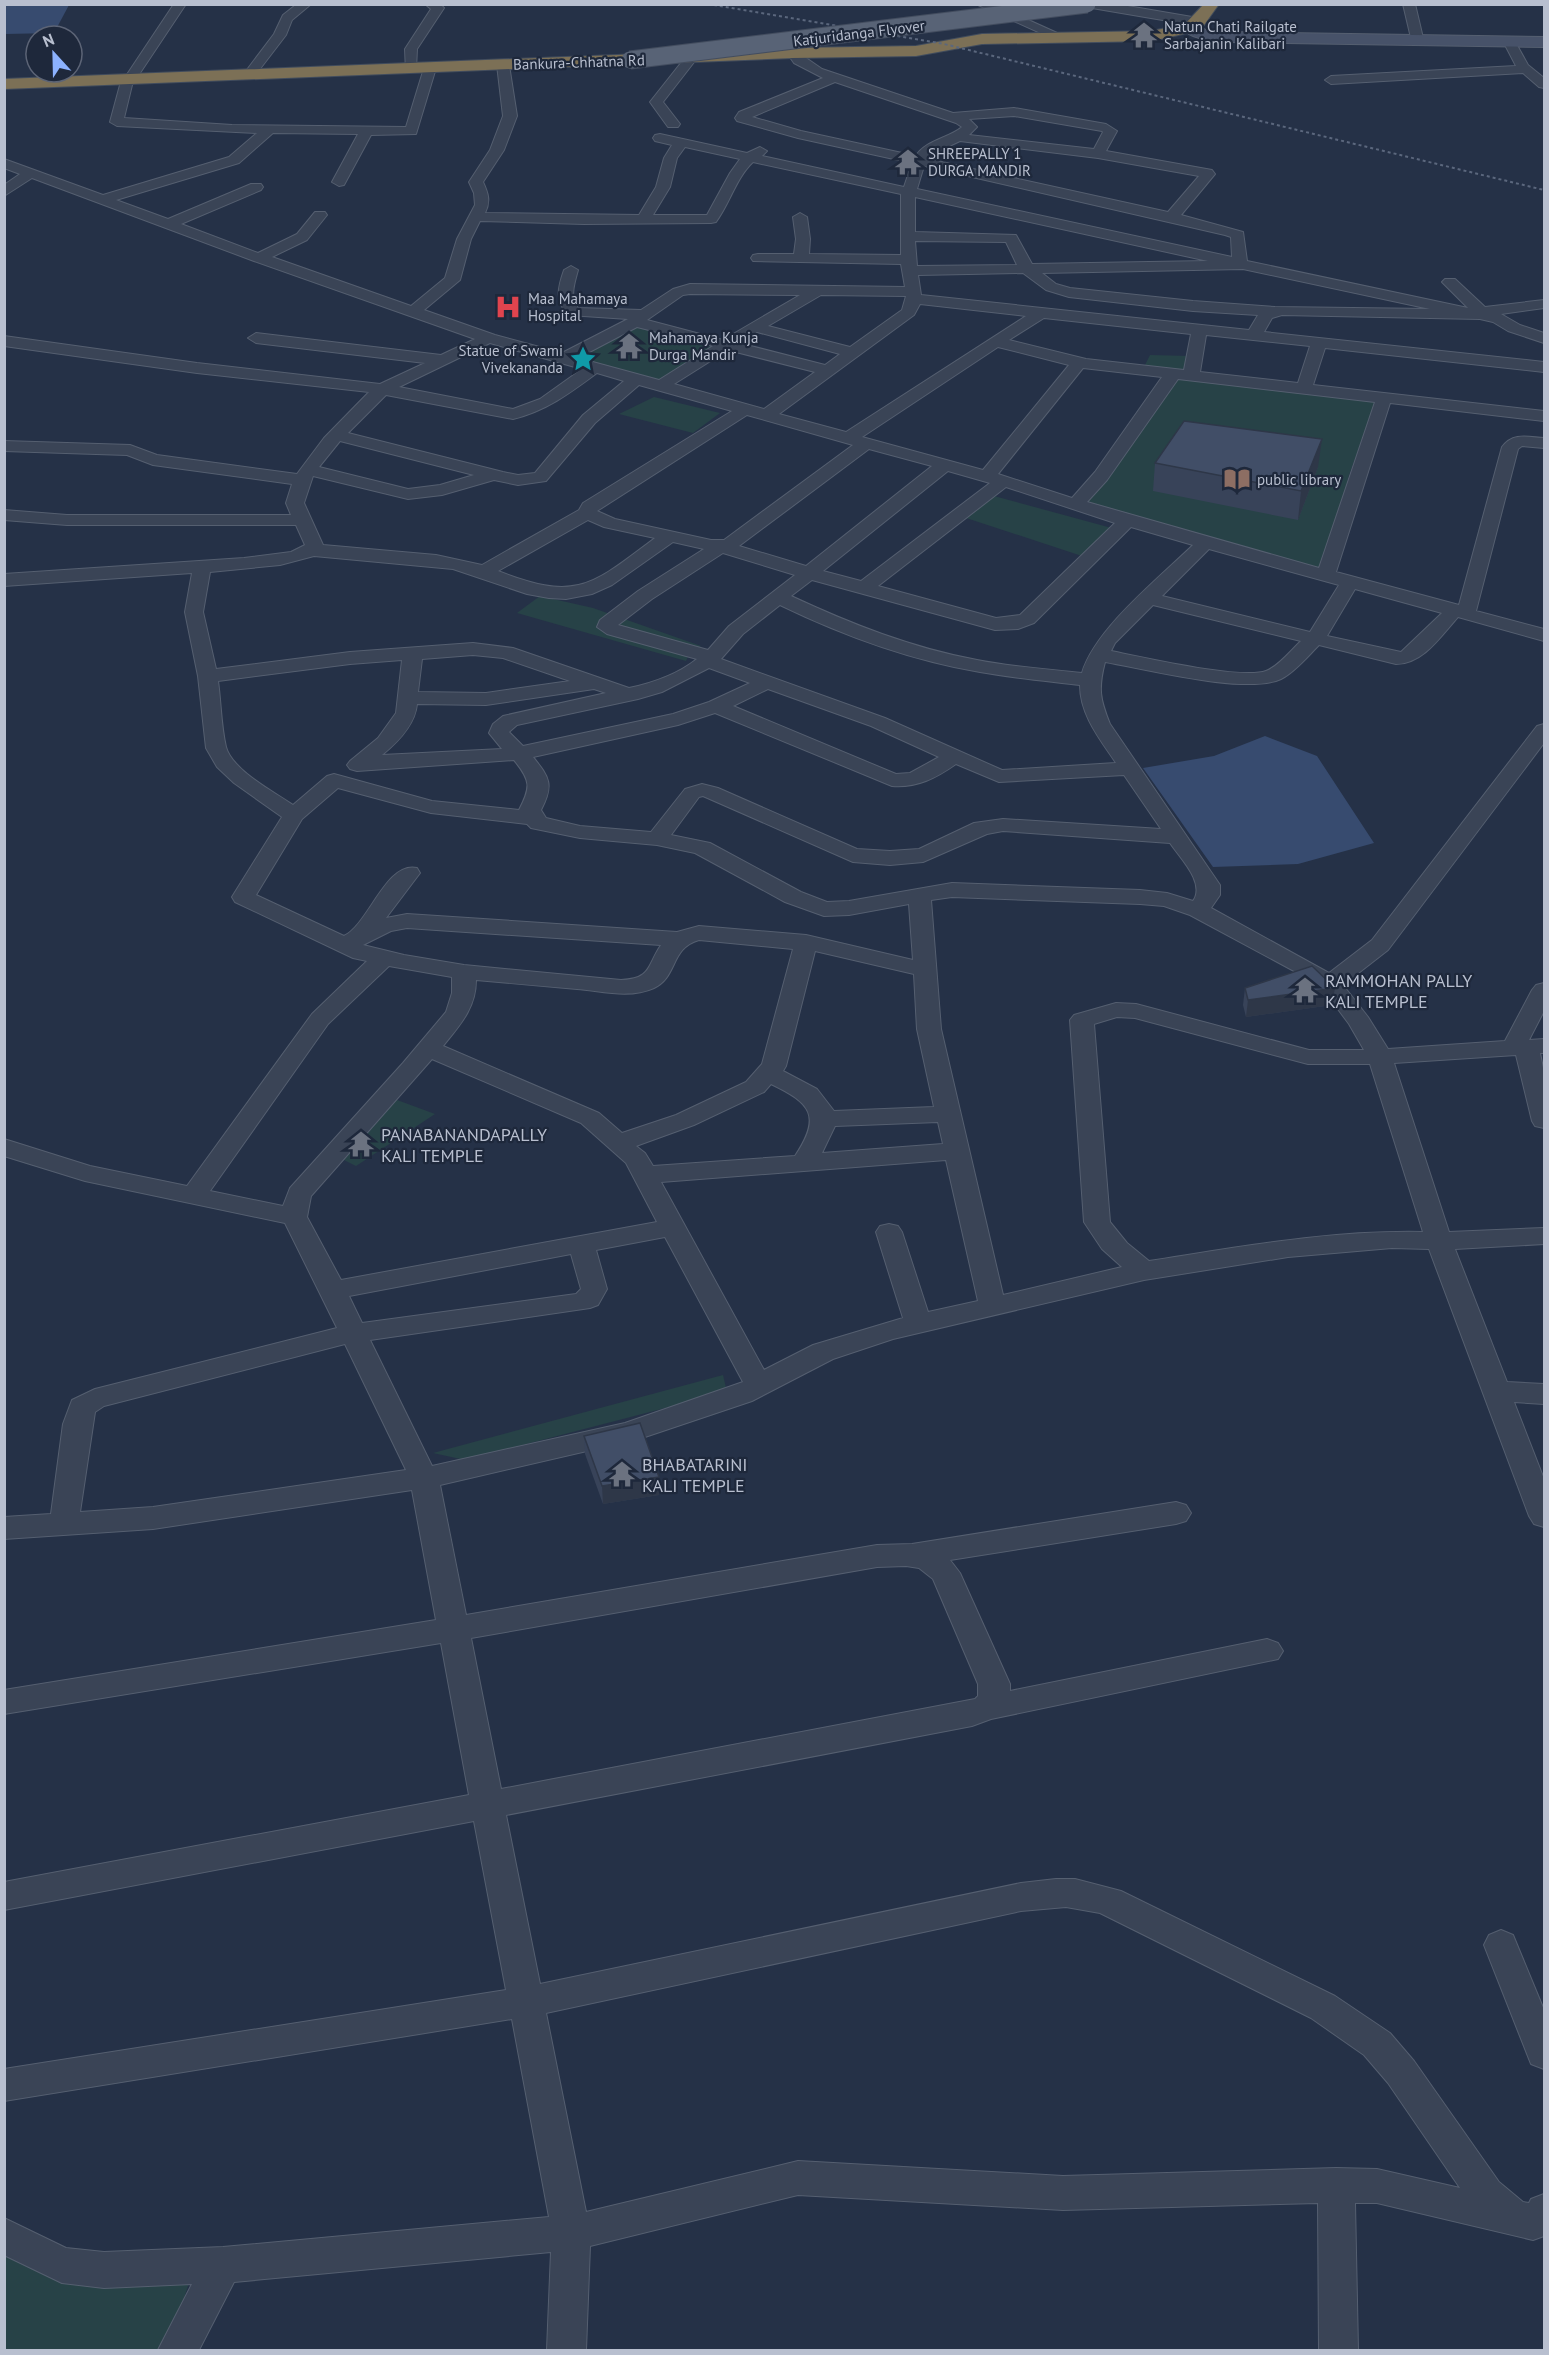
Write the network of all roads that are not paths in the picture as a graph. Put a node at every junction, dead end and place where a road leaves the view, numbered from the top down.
1 (180, 4) edge
2 (431, 4) edge
3 (982, 4) edge
4 (1087, 4) edge
5 (1092, 4) edge
6 (1212, 4) edge
7 (1409, 4) edge
8 (304, 5) edge
9 (1194, 25) junction
10 (1060, 37) junction
11 (1417, 38) junction
12 (1509, 41) junction
13 (1545, 42) edge
14 (793, 53) junction
15 (692, 57) junction
16 (630, 60) junction
17 (503, 65) junction
18 (430, 68) junction
19 (410, 69) junction
20 (1526, 69) junction
21 (249, 75) junction
22 (833, 78) junction
23 (130, 79) junction
24 (1331, 80) dead end
25 (4, 84) edge
26 (1545, 84) edge
27 (950, 117) junction
28 (673, 124) dead end
29 (268, 130) junction
30 (366, 131) junction
31 (798, 134) junction
32 (958, 137) junction
33 (660, 138) dead end
34 (681, 143) junction
35 (1098, 154) junction
36 (747, 157) junction
37 (919, 160) junction
38 (4, 163) edge
39 (31, 172) junction
40 (339, 182) dead end
41 (256, 187) dead end
42 (4, 192) edge
43 (908, 193) junction
44 (104, 199) junction
45 (320, 214) dead end
46 (476, 217) junction
47 (800, 218) dead end
48 (1172, 218) junction
49 (643, 220) junction
50 (169, 224) junction
51 (907, 236) junction
52 (260, 258) junction
53 (758, 258) dead end
54 (801, 258) junction
55 (909, 265) junction
56 (1240, 265) junction
57 (1027, 269) junction
58 (571, 270) dead end
59 (1450, 282) dead end
60 (819, 290) junction
61 (914, 295) junction
62 (1545, 304) edge
63 (1273, 311) junction
64 (413, 312) junction
65 (1042, 312) junction
66 (1356, 312) junction
67 (1478, 313) junction
68 (640, 318) junction
69 (1545, 325) edge
70 (1447, 326) junction
71 (754, 327) junction
72 (1514, 328) junction
73 (1198, 330) junction
74 (1254, 336) junction
75 (256, 338) dead end
76 (489, 338) junction
77 (1545, 338) edge
78 (4, 341) edge
79 (996, 342) junction
80 (1319, 343) junction
81 (1342, 345) junction
82 (321, 346) junction
83 (723, 346) junction
84 (855, 352) junction
85 (1439, 356) junction
86 (444, 360) junction
87 (563, 360) junction
88 (1091, 365) junction
89 (1545, 367) edge
90 (593, 368) junction
91 (829, 371) junction
92 (1182, 375) junction
93 (285, 378) junction
94 (635, 380) junction
95 (659, 387) junction
96 (1304, 388) junction
97 (382, 389) junction
98 (1384, 398) junction
99 (744, 410) junction
100 (765, 416) junction
101 (1545, 416) edge
102 (337, 435) junction
103 (847, 439) junction
104 (1545, 442) edge
105 (865, 444) junction
106 (4, 446) edge
107 (943, 466) junction
108 (306, 475) junction
109 (493, 475) junction
110 (995, 479) junction
111 (1076, 504) junction
112 (587, 513) junction
113 (4, 515) edge
114 (303, 520) junction
115 (1127, 521) junction
116 (670, 536) junction
117 (1206, 542) junction
118 (721, 546) junction
119 (312, 550) junction
120 (202, 567) junction
121 (484, 571) junction
122 (809, 573) junction
123 (1326, 574) junction
124 (4, 580) edge
125 (1351, 581) junction
126 (864, 588) junction
127 (778, 597) junction
128 (1149, 599) junction
129 (1460, 612) junction
130 (1545, 635) edge
131 (1316, 638) junction
132 (413, 653) junction
133 (1098, 655) junction
134 (710, 659) junction
135 (208, 676) junction
136 (1090, 680) junction
137 (768, 682) junction
138 (596, 683) junction
139 (631, 695) junction
140 (407, 698) junction
141 (716, 706) junction
142 (1545, 730) edge
143 (518, 754) junction
144 (954, 756) junction
145 (359, 763) junction
146 (1130, 768) junction
147 (334, 780) junction
148 (294, 815) junction
149 (533, 818) junction
150 (1177, 837) junction
151 (657, 839) junction
152 (409, 873) dead end
153 (920, 895) junction
154 (1198, 910) junction
155 (678, 939) junction
156 (354, 941) junction
157 (806, 942) junction
158 (383, 959) junction
159 (925, 969) junction
160 (464, 972) junction
161 (1330, 984) junction
162 (1545, 990) edge
163 (1528, 1047) edge
164 (428, 1048) junction
165 (1380, 1057) junction
166 (768, 1073) junction
167 (949, 1114) junction
168 (824, 1119) junction
169 (1545, 1121) edge
170 (619, 1143) junction
171 (4, 1147) edge
172 (957, 1152) junction
173 (804, 1161) junction
174 (645, 1174) junction
175 (195, 1194) junction
176 (294, 1217) junction
177 (673, 1227) junction
178 (889, 1232) dead end
179 (1545, 1236) edge
180 (1439, 1241) junction
181 (582, 1245) junction
182 (1144, 1271) junction
183 (332, 1290) junction
184 (992, 1305) junction
185 (918, 1323) junction
186 (353, 1333) junction
187 (759, 1386) junction
188 (1496, 1391) junction
189 (1545, 1394) edge
190 (424, 1478) junction
191 (1176, 1513) dead end
192 (1545, 1516) edge
193 (64, 1524) junction
194 (4, 1528) edge
195 (913, 1555) junction
196 (454, 1629) junction
197 (1267, 1651) dead end
198 (4, 1702) edge
199 (986, 1708) junction
200 (488, 1806) junction
201 (4, 1896) edge
202 (1501, 1945) dead end
203 (526, 2002) junction
204 (1545, 2053) edge
205 (4, 2085) edge
206 (1336, 2185) junction
207 (1541, 2220) edge
208 (571, 2233) junction
209 (4, 2235) edge
210 (223, 2265) junction
211 (178, 2350) edge
212 (567, 2350) edge
213 (1339, 2350) edge

1 - 23 street
2 - 19 street
3 - 10 street
4 - 16 main road, Katjuridanga Flyover, bridge
5 - 9 street
6 - 9 highway
7 - 11 street
8 - 21 street
9 - 10 highway, Bankura-Chhatna Rd
9 - 11 street
10 - 14 highway, Bankura-Chhatna Rd
11 - 12 street
12 - 13 street
12 - 20 street
14 - 15 highway, Bankura-Chhatna Rd
14 - 22 street
15 - 16 highway, Bankura-Chhatna Rd
15 - 28 street
16 - 17 highway, Bankura-Chhatna Rd
17 - 18 highway, Bankura-Chhatna Rd
17 - 46 street
18 - 19 highway, Bankura-Chhatna Rd
18 - 30 street
19 - 21 highway, Bankura-Chhatna Rd
20 - 24 street
20 - 26 street
21 - 23 highway, Bankura-Chhatna Rd
22 - 27 street
22 - 31 street
23 - 25 highway, Bankura-Chhatna Rd
23 - 29 street
27 - 32 street
27 - 35 street
29 - 30 street
29 - 44 street
30 - 40 street
31 - 36 street
31 - 37 street
32 - 35 street
32 - 37 street
33 - 34 street
34 - 36 street
34 - 49 street
35 - 48 street
36 - 43 street
36 - 49 street
37 - 43 street
37 - 48 street
38 - 39 street
39 - 42 street
39 - 44 street
41 - 50 street
43 - 51 street
43 - 56 street
44 - 50 street
45 - 52 street
46 - 49 street
46 - 64 street
47 - 54 street
48 - 56 street
50 - 52 street
51 - 55 street
51 - 57 street
52 - 64 street
53 - 54 street
54 - 55 street
55 - 57 street
55 - 61 street
56 - 57 street
56 - 67 street
57 - 63 street
58 - 68 street
59 - 67 street
60 - 61 street
60 - 68 street
60 - 71 street
61 - 65 street
61 - 84 street
62 - 67 street
63 - 66 street
63 - 74 street
64 - 76 street
65 - 73 street
65 - 79 street
66 - 70 street
66 - 81 street
67 - 70 street
67 - 72 street
68 - 83 street
68 - 87 street
69 - 72 street
70 - 85 street
71 - 83 street
71 - 84 street
72 - 77 street
73 - 74 street
73 - 92 street
74 - 80 street
75 - 82 street
76 - 86 street
76 - 87 street
78 - 93 street
79 - 88 street
79 - 103 street
80 - 81 street
80 - 96 street
81 - 85 street
82 - 86 street
82 - 93 street
83 - 91 street
83 - 95 street
84 - 91 street
85 - 89 street
86 - 97 street
87 - 90 street
88 - 92 street
88 - 110 street
90 - 94 street
90 - 97 street
91 - 100 street
92 - 96 street
92 - 111 street
93 - 97 street
94 - 95 street
94 - 109 street
95 - 99 street
96 - 98 street
97 - 102 street
98 - 101 street
98 - 123 street
99 - 100 street
99 - 112 street
100 - 103 street
102 - 108 street
102 - 109 street
103 - 105 street
104 - 129 street
105 - 107 street
105 - 118 street
106 - 108 street
107 - 110 street
107 - 122 street
108 - 109 street
108 - 114 street
110 - 111 street
110 - 126 street
111 - 115 street
112 - 116 street
112 - 121 street
113 - 114 street
114 - 119 street
115 - 117 street
115 - 126 street
116 - 118 street
116 - 121 street
117 - 123 street
117 - 128 street
118 - 122 street
118 - 134 street
119 - 120 street
119 - 121 street
120 - 124 street
120 - 135 street
122 - 126 street
122 - 127 street
123 - 125 street
125 - 129 street
125 - 131 street
127 - 134 street
127 - 136 street
128 - 131 street
128 - 133 street
129 - 130 street
129 - 131 street
131 - 133 street
132 - 135 street
132 - 138 street
132 - 140 street
133 - 136 street
134 - 137 street
134 - 139 street
135 - 148 street
136 - 146 street
137 - 141 street
137 - 144 street
138 - 139 street
138 - 140 street
139 - 143 street
140 - 145 street
141 - 143 street
141 - 144 street
142 - 161 street
143 - 145 street
143 - 149 street
144 - 146 street
145 - 147 street
146 - 150 street
147 - 148 street
147 - 149 street
148 - 156 street
149 - 151 street
150 - 151 street
150 - 154 street
151 - 153 street
152 - 156 street
153 - 154 street
153 - 159 street
154 - 161 street
155 - 156 street
155 - 157 street
155 - 160 street
156 - 158 street
157 - 159 street
157 - 166 street
158 - 160 street
158 - 175 street
159 - 167 street
160 - 164 street
161 - 165 street
162 - 163 street
163 - 165 street
163 - 169 street
164 - 170 street
164 - 176 street
165 - 180 street
165 - 182 street
166 - 168 street
166 - 170 street
167 - 168 street
167 - 172 street
168 - 173 street
170 - 174 street
171 - 175 street
172 - 173 street
172 - 184 street
173 - 174 street
174 - 177 street
175 - 176 street
176 - 183 street
177 - 181 street
177 - 187 street
178 - 185 street
179 - 180 street
180 - 182 street
180 - 188 street
181 - 183 street
181 - 186 street
182 - 184 street
183 - 186 street
184 - 185 street
185 - 187 street
186 - 190 street
186 - 193 street
187 - 190 street
188 - 189 street
188 - 192 street
190 - 193 street
190 - 196 street
191 - 195 street
193 - 194 street
195 - 196 street
195 - 199 street
196 - 198 street
196 - 200 street
197 - 199 street
199 - 200 street
200 - 201 street
200 - 203 street
202 - 204 street
203 - 205 street
203 - 207 street
203 - 208 street
206 - 207 street
206 - 208 street
206 - 213 street
208 - 210 street
208 - 212 street
209 - 210 street
210 - 211 street

